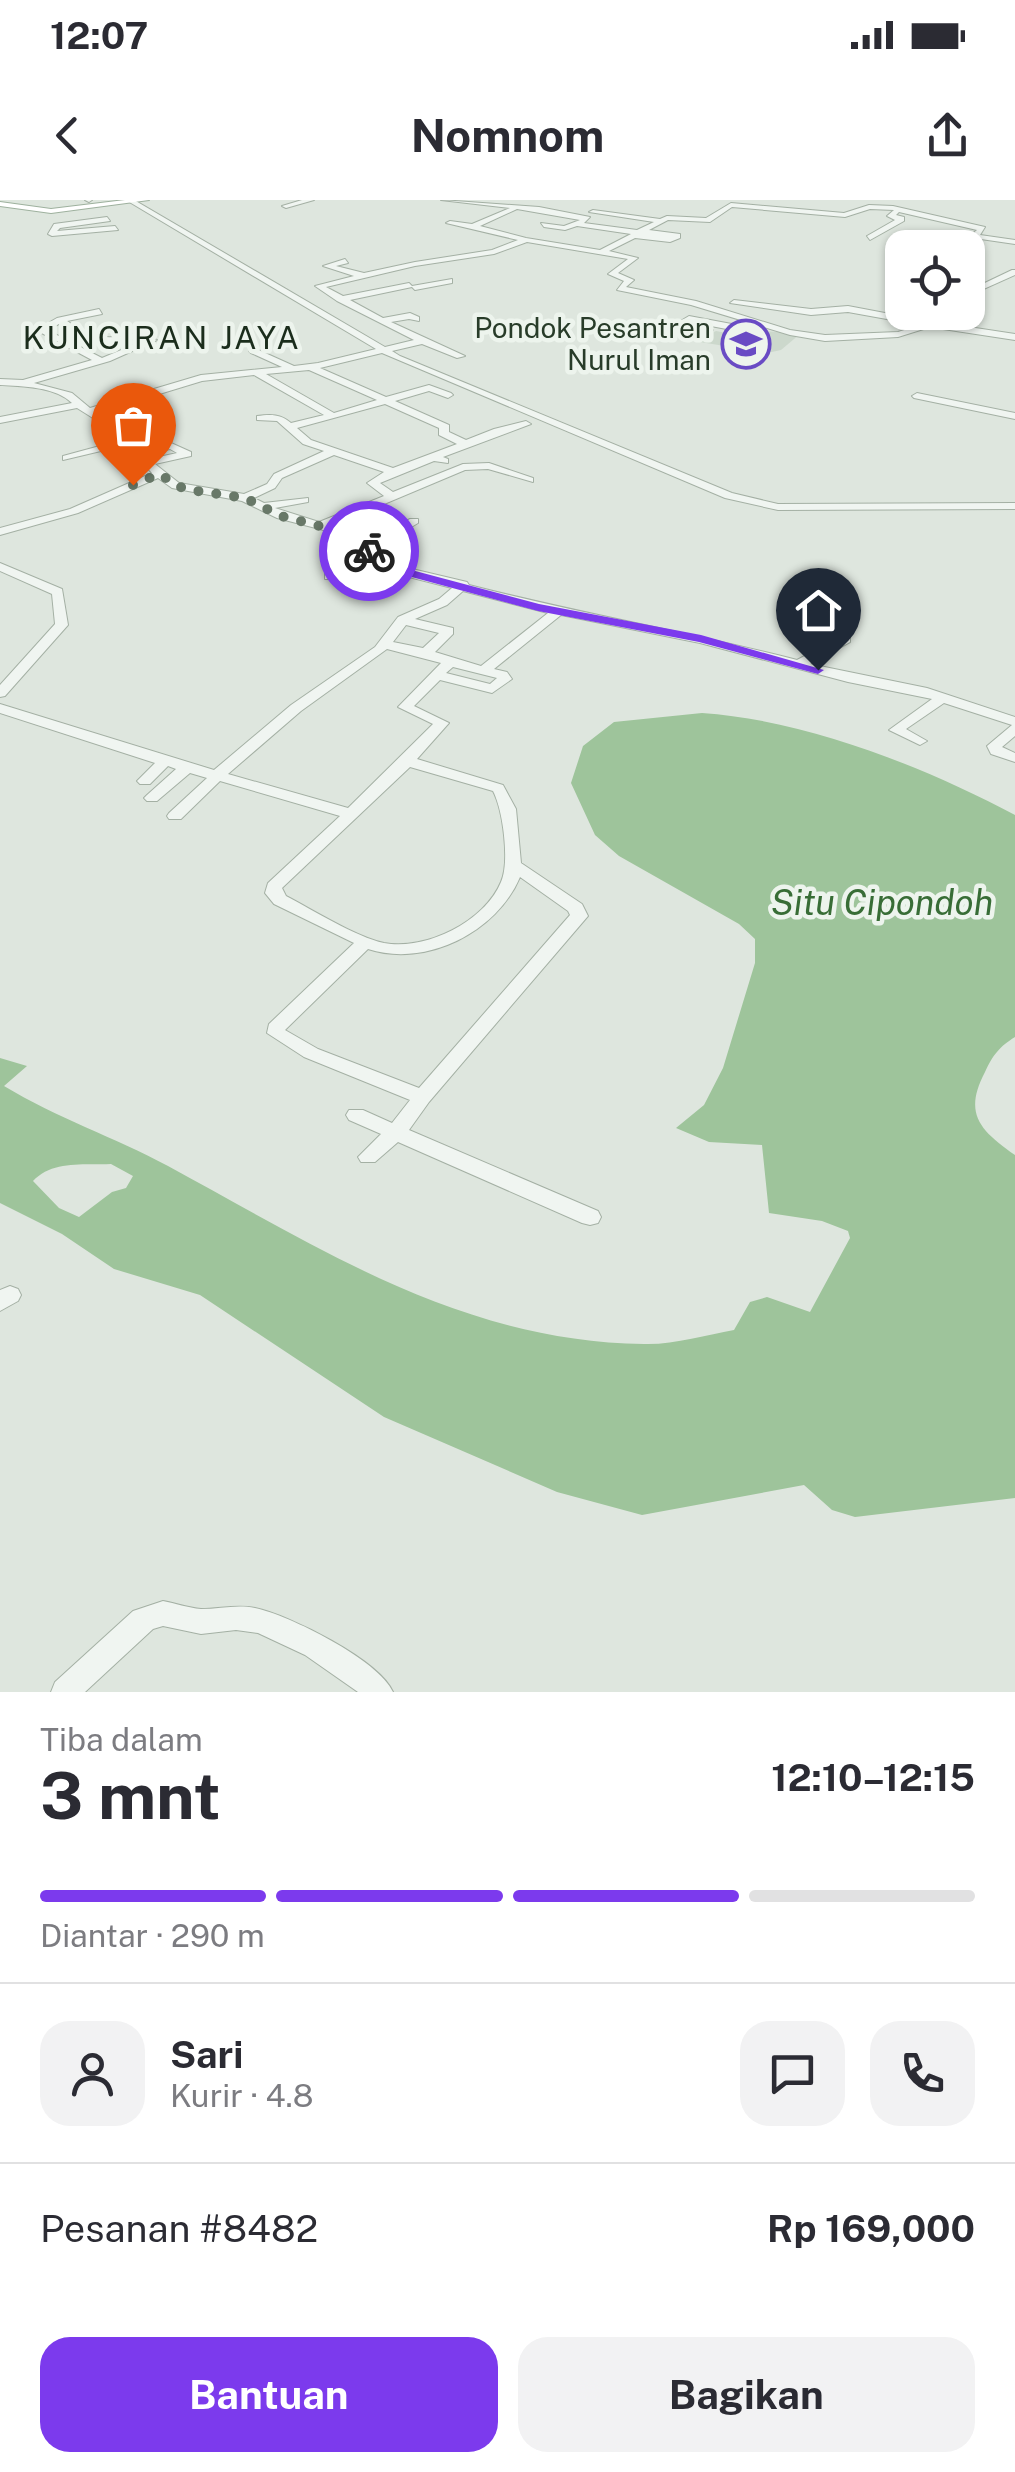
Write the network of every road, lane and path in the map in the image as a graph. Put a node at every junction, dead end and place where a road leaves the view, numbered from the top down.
1 (145, 200) edge
2 (311, 200) edge
3 (444, 200) edge
4 (480, 200) edge
5 (549, 200) edge
6 (906, 200) edge
7 (948, 200) edge
8 (130, 201) edge
9 (87, 202) edge
10 (286, 202) edge
11 (964, 202) edge
12 (742, 203) edge
13 (470, 204) junction
14 (2, 205) edge
15 (537, 207) junction
16 (518, 208) junction
17 (555, 208) dead end
18 (920, 208) dead end
19 (793, 209) edge
20 (901, 209) junction
21 (60, 210) junction
22 (692, 210) dead end
23 (716, 212) junction
24 (590, 216) junction
25 (73, 218) dead end
26 (107, 219) junction
27 (707, 220) junction
28 (662, 221) junction
29 (960, 222) junction
30 (450, 223) dead end
31 (576, 224) junction
32 (544, 225) dead end
33 (474, 226) junction
34 (698, 230) dead end
35 (945, 230) dead end
36 (641, 233) junction
37 (525, 235) junction
38 (664, 236) dead end
39 (870, 238) dead end
40 (1014, 244) edge
41 (600, 252) junction
42 (345, 260) dead end
43 (400, 268) junction
44 (1015, 272) edge
45 (363, 276) junction
46 (997, 280) junction
47 (449, 281) dead end
48 (1015, 283) edge
49 (985, 286) edge
50 (416, 289) junction
51 (680, 291) dead end
52 (653, 294) junction
53 (340, 298) junction
54 (100, 312) dead end
55 (885, 314) edge
56 (412, 316) dead end
57 (60, 320) junction
58 (381, 321) junction
59 (719, 322) junction
60 (922, 330) edge
61 (966, 330) edge
62 (136, 336) dead end
63 (888, 338) junction
64 (1015, 338) edge
65 (153, 340) dead end
66 (422, 341) junction
67 (911, 344) dead end
68 (254, 350) dead end
69 (382, 351) junction
70 (102, 361) junction
71 (436, 364) dead end
72 (293, 368) junction
73 (312, 368) junction
74 (257, 373) junction
75 (0, 382) edge
76 (25, 382) junction
77 (448, 394) dead end
78 (917, 396) dead end
79 (389, 400) junction
80 (83, 409) junction
81 (332, 416) junction
82 (1015, 416) edge
83 (261, 418) dead end
84 (0, 420) edge
85 (526, 424) dead end
86 (288, 427) junction
87 (464, 443) junction
88 (139, 452) junction
89 (331, 452) junction
90 (434, 457) junction
91 (68, 458) dead end
92 (462, 467) junction
93 (393, 472) junction
94 (159, 474) junction
95 (529, 480) dead end
96 (392, 496) junction
97 (245, 498) junction
98 (304, 500) dead end
99 (1015, 506) edge
100 (262, 507) junction
101 (414, 521) dead end
102 (318, 527) junction
103 (0, 532) edge
104 (376, 542) junction
105 (0, 551) edge
106 (364, 556) junction
107 (0, 564) edge
108 (409, 571) junction
109 (329, 576) dead end
110 (463, 585) junction
111 (355, 590) dead end
112 (487, 592) junction
113 (474, 602) dead end
114 (558, 612) junction
115 (403, 620) junction
116 (846, 639) dead end
117 (385, 644) junction
118 (426, 653) junction
119 (450, 662) junction
120 (798, 665) junction
121 (484, 670) junction
122 (436, 675) junction
123 (2, 689) edge
124 (942, 698) junction
125 (0, 708) edge
126 (1015, 725) edge
127 (920, 741) dead end
128 (1015, 758) edge
129 (164, 761) junction
130 (406, 762) junction
131 (187, 768) junction
132 (220, 774) junction
133 (145, 780) dead end
134 (152, 798) dead end
135 (352, 814) junction
136 (175, 816) dead end
137 (512, 864) junction
138 (366, 942) junction
139 (422, 1097) junction
140 (356, 1115) dead end
141 (396, 1133) junction
142 (368, 1157) dead end
143 (590, 1217) dead end
144 (65, 1692) edge
145 (379, 1692) edge

1 - 8 main road
2 - 10 street
3 - 13 street
4 - 13 street
5 - 15 street
6 - 20 street
7 - 11 street
8 - 9 main road
8 - 69 street
9 - 21 main road
9 - 26 street
12 - 19 street
12 - 23 street
13 - 16 street
14 - 21 main road
15 - 16 street
15 - 17 street
15 - 24 street
16 - 33 street
18 - 20 street
19 - 20 street
20 - 29 street
20 - 39 street
21 - 25 street
22 - 23 street
23 - 27 street
24 - 28 street
24 - 31 street
26 - 26 street
27 - 28 street
27 - 34 street
28 - 36 street
29 - 35 street
29 - 40 street
30 - 33 street
31 - 32 street
31 - 36 street
33 - 37 street
36 - 38 street
36 - 41 street
37 - 41 street
37 - 43 street
41 - 52 street
42 - 45 street
43 - 45 street
43 - 50 street
44 - 46 street
45 - 53 street
46 - 48 street
46 - 49 street
47 - 50 street
50 - 53 street
51 - 52 street
52 - 59 street
53 - 58 street
54 - 57 street
55 - 59 street
56 - 58 street
57 - 62 street
57 - 70 street
58 - 66 street
59 - 63 street
60 - 63 street
61 - 64 street
63 - 67 street
65 - 70 street
66 - 69 street
66 - 71 street
68 - 72 street
69 - 73 street
69 - 99 street
70 - 76 street
72 - 73 street
72 - 74 street
73 - 79 street
74 - 80 street
74 - 81 street
75 - 76 street
76 - 80 street
77 - 79 street
78 - 82 street
79 - 81 street
79 - 87 street
80 - 84 street
80 - 88 street
81 - 86 street
83 - 86 street
85 - 87 street
86 - 89 street
87 - 90 street
88 - 91 street
88 - 94 street
89 - 93 street
89 - 97 street
90 - 92 street
90 - 93 street
92 - 95 street
92 - 96 street
93 - 96 street
94 - 97 street
94 - 103 street
96 - 102 street
97 - 100 street
98 - 100 street
100 - 102 street
101 - 104 street
102 - 104 street
104 - 106 street
105 - 107 street
106 - 108 street
106 - 109 street
107 - 123 street
108 - 110 street
108 - 111 street
110 - 112 street
110 - 115 street
112 - 113 street
112 - 114 street
114 - 120 street
114 - 121 street
115 - 117 street
115 - 118 street
116 - 120 street
117 - 118 street
117 - 132 street
118 - 119 street
119 - 121 street
119 - 122 street
120 - 124 street
121 - 122 street
122 - 130 street
124 - 126 street
124 - 127 street
125 - 129 street
126 - 128 street
129 - 131 street
129 - 133 street
130 - 135 street
130 - 137 street
131 - 132 street
131 - 134 street
132 - 135 street
132 - 136 street
135 - 138 street
137 - 138 street
137 - 139 street
138 - 139 street
139 - 141 street
140 - 141 street
141 - 142 street
141 - 143 street
144 - 145 street

